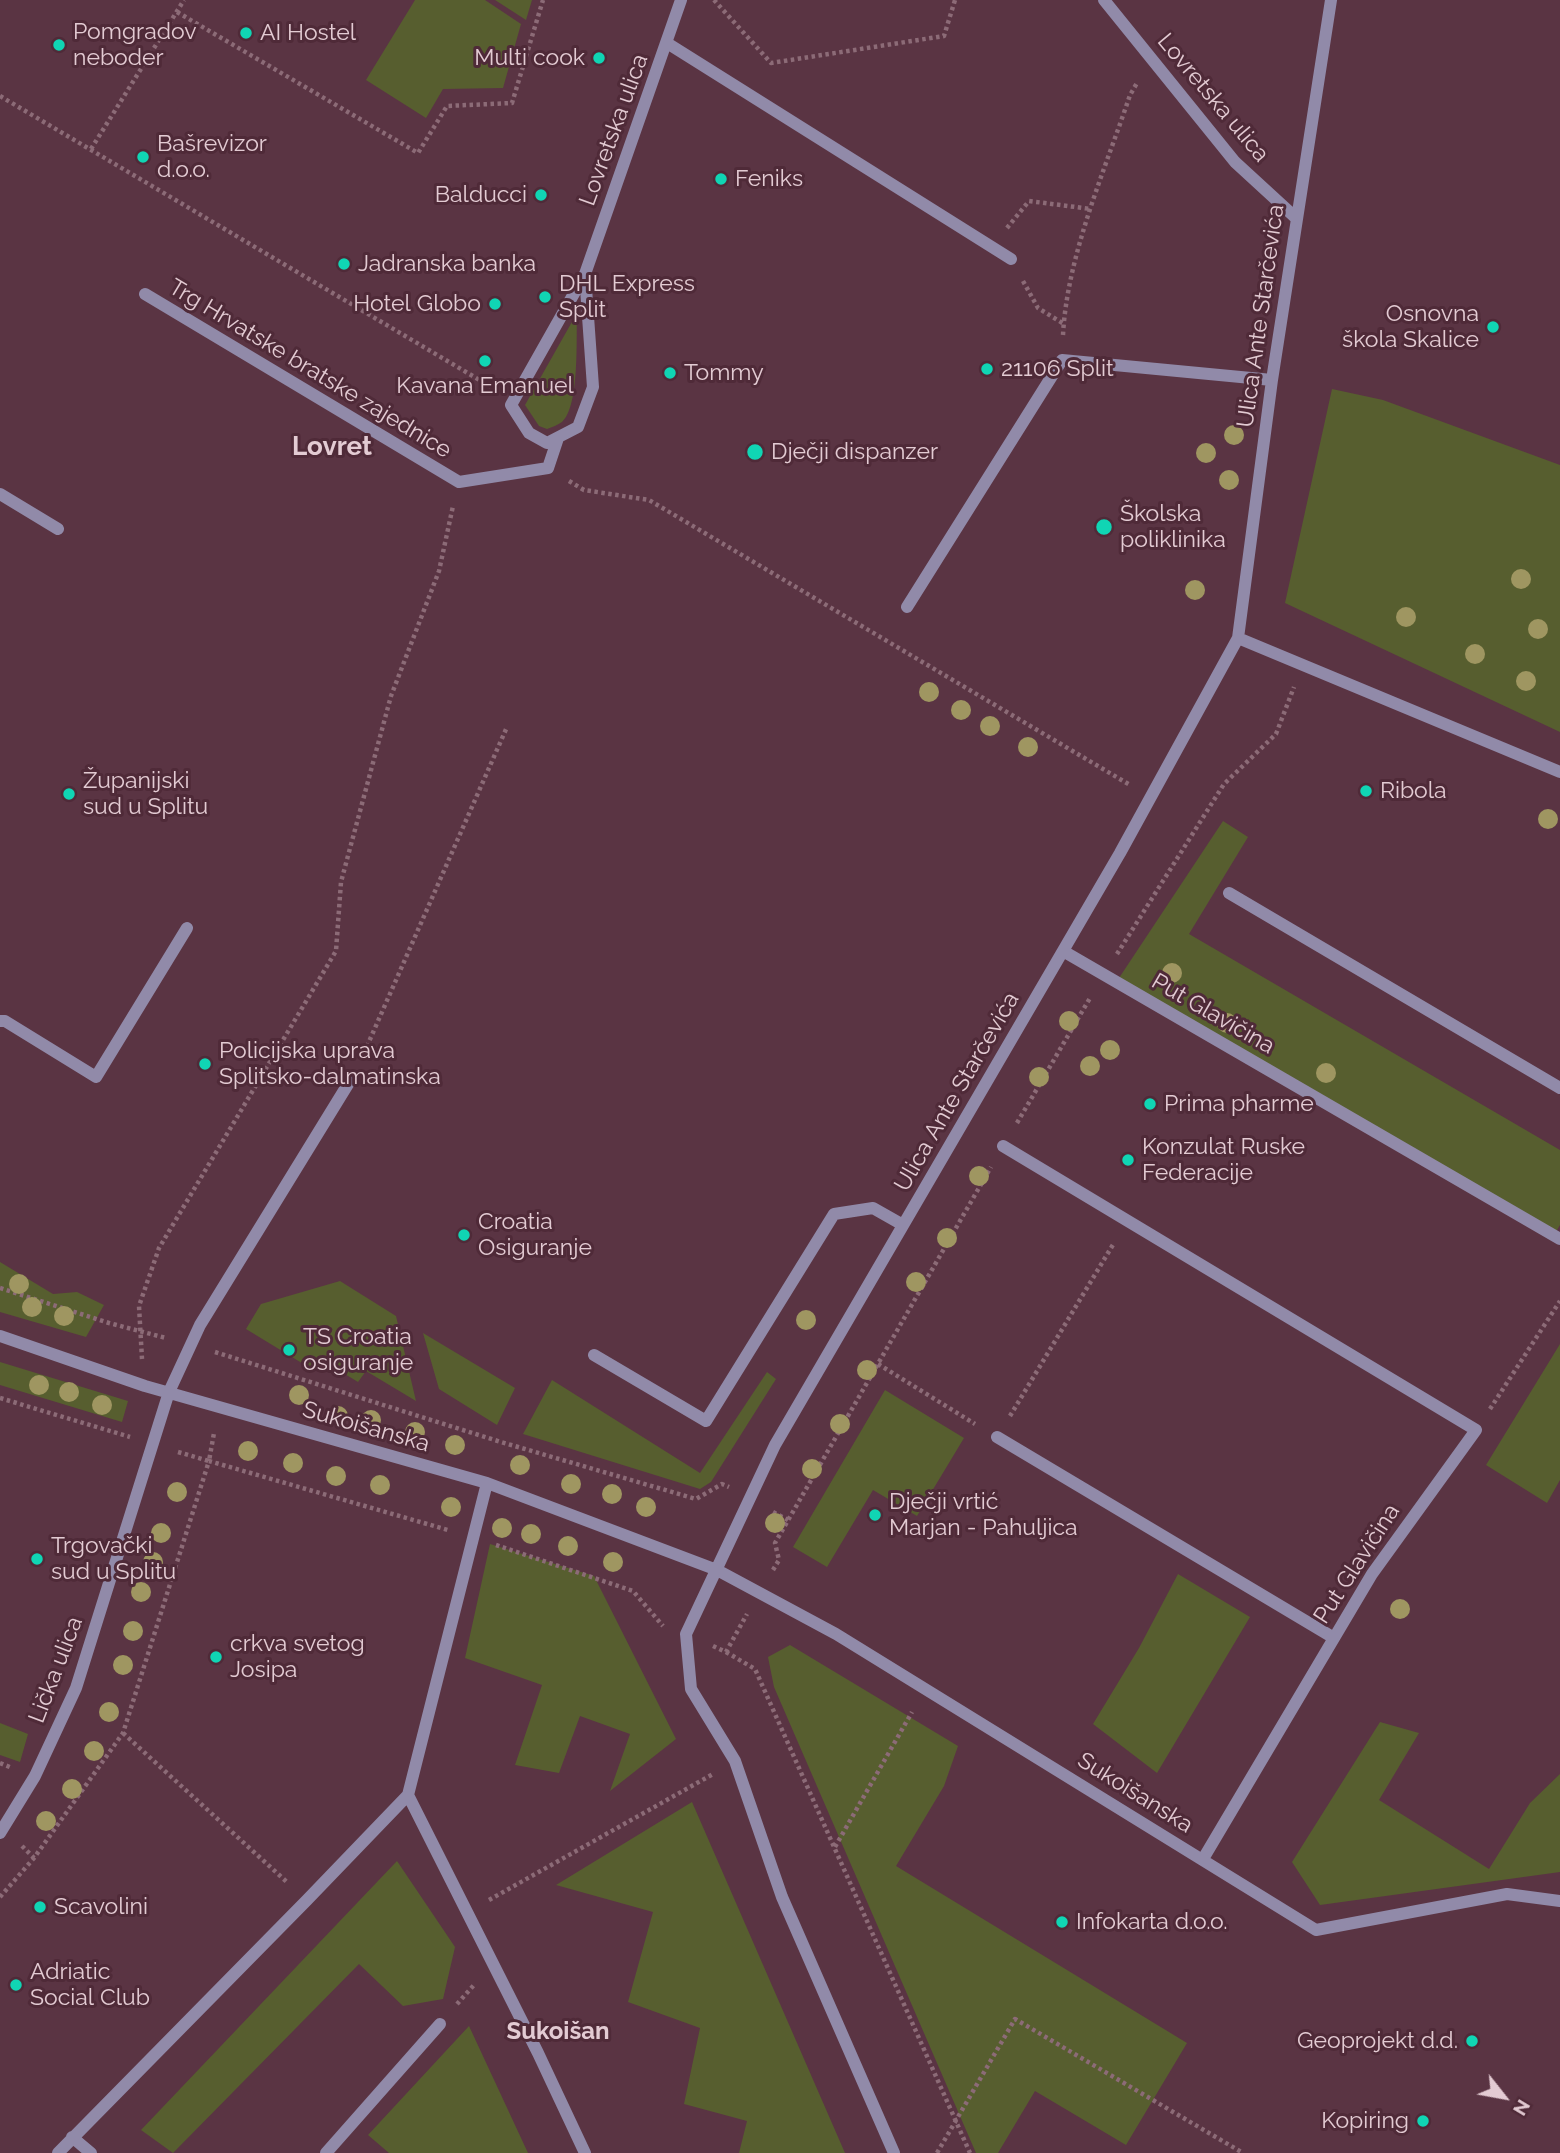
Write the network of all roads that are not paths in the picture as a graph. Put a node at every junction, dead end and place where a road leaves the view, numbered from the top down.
1 (681, 0) edge
2 (1104, 0) edge
3 (1331, 0) edge
4 (667, 43) junction
5 (1296, 218) junction
6 (1011, 259) road end
7 (585, 274) junction
8 (145, 295) dead end
9 (1272, 380) junction
10 (558, 438) junction
11 (0, 494) edge
12 (58, 528) dead end
13 (907, 607) dead end
14 (1238, 638) junction
15 (1560, 772) edge
16 (1228, 893) dead end
17 (187, 928) dead end
18 (1063, 951) junction
19 (0, 1021) edge
20 (354, 1076) road end
21 (1560, 1088) edge
22 (1003, 1146) dead end
23 (903, 1225) junction
24 (1557, 1237) edge
25 (0, 1336) edge
26 (594, 1354) dead end
27 (169, 1392) junction
28 (997, 1437) road end
29 (486, 1483) junction
30 (717, 1570) junction
31 (1334, 1638) junction
32 (408, 1795) junction
33 (0, 1833) edge
34 (1203, 1859) junction
35 (1560, 1901) edge
36 (440, 2024) road end
37 (72, 2137) junction
38 (58, 2153) edge
39 (90, 2153) edge
40 (326, 2153) edge
41 (585, 2153) edge
42 (894, 2153) edge

1 - 4 street, Lovretska ulica
2 - 5 street, Lovretska ulica
3 - 5 street, Ulica Ante Starčevića
4 - 6 street
4 - 7 street, Lovretska ulica
5 - 9 street, Ulica Ante Starčevića
7 - 10 street, Lovretska ulica
7 - 10 street, Lovretska ulica
8 - 10 street, Trg Hrvatske bratske zajednice
9 - 13 street
9 - 14 street, Ulica Ante Starčevića
11 - 12 street
14 - 15 street
14 - 18 street, Ulica Ante Starčevića
16 - 21 street
17 - 19 street
18 - 23 street, Ulica Ante Starčevića
18 - 24 street, Put Glavičina
20 - 27 street, Lička ulica
22 - 31 street, Put Glavičina
23 - 26 street
23 - 30 street, Ulica Ante Starčevića
25 - 27 street, Sukoišanska
27 - 29 street, Sukoišanska
27 - 33 street, Lička ulica
28 - 31 street
29 - 30 street, Sukoišanska
29 - 32 street
30 - 34 street, Sukoišanska
30 - 42 street
31 - 34 street, Put Glavičina
32 - 37 street
32 - 41 street
34 - 35 street, Sukoišanska
36 - 40 street
37 - 38 street
37 - 39 street

